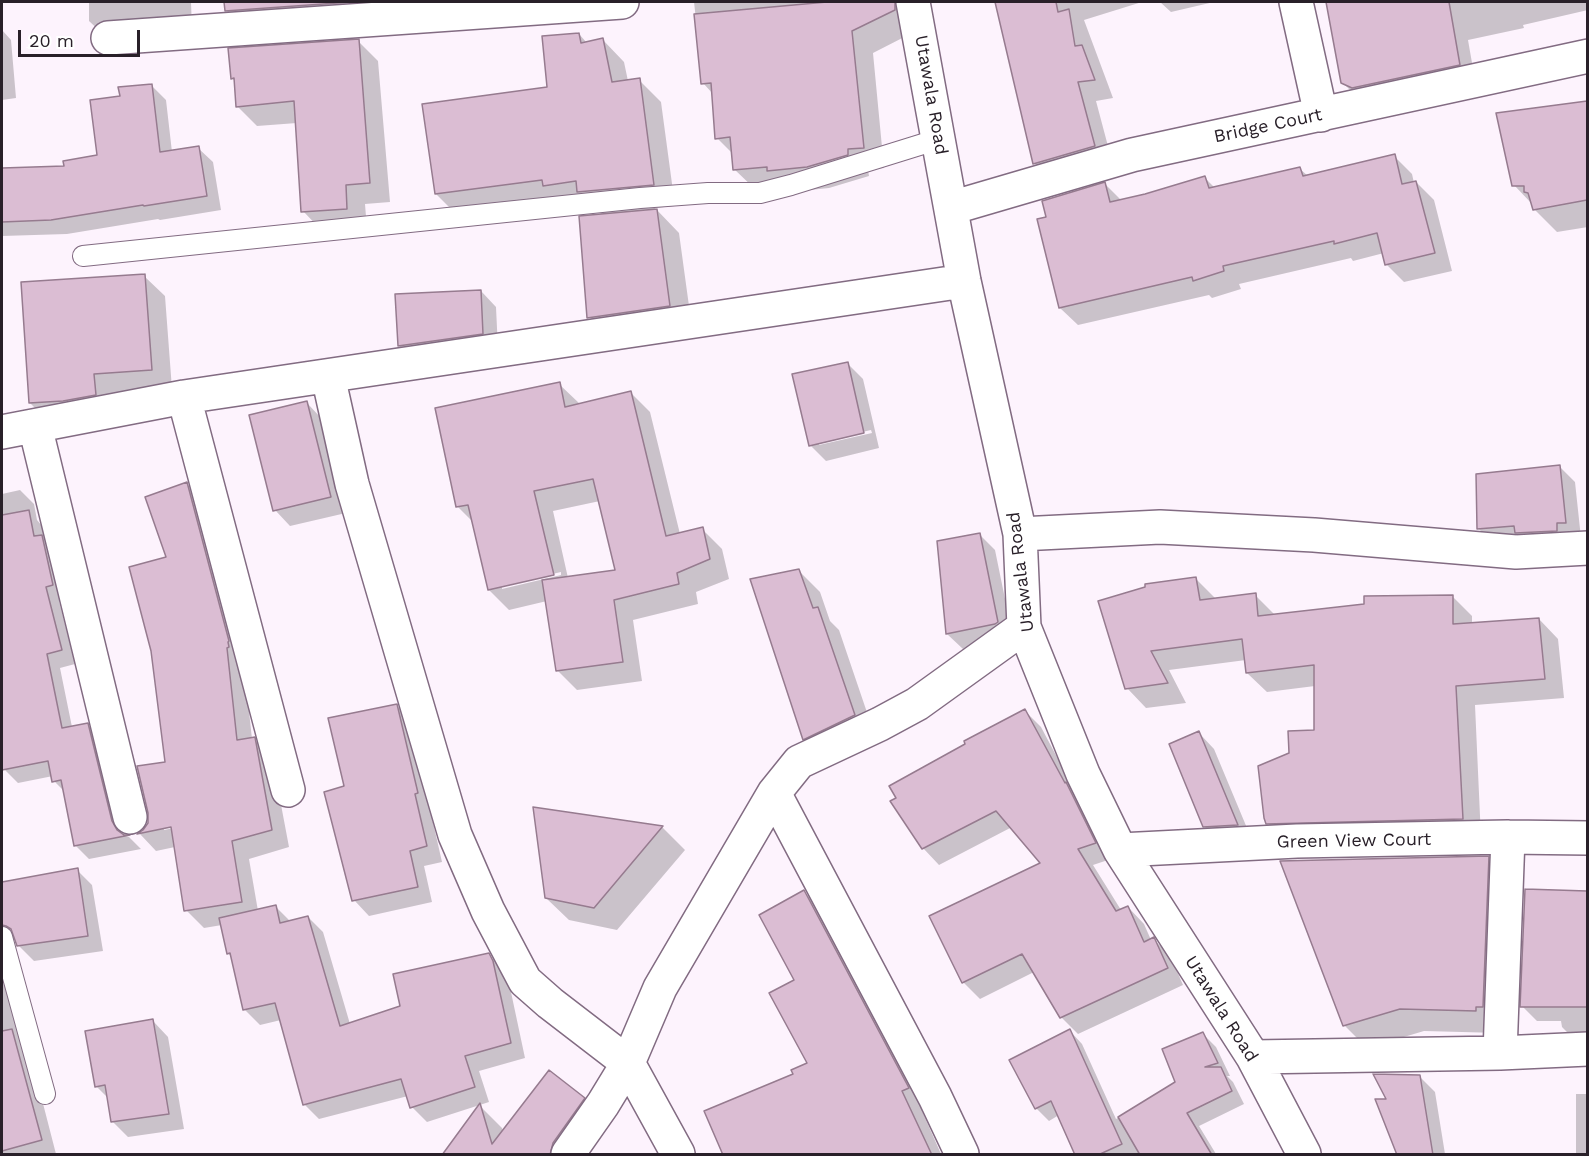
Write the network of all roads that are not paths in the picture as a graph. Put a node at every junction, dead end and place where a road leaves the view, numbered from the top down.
1 (622, 2) edge
2 (913, 2) edge
3 (1296, 2) edge
4 (108, 38) dead end
5 (1587, 56) edge
6 (1321, 115) junction
7 (939, 139) junction
8 (951, 208) junction
9 (83, 256) dead end
10 (964, 281) junction
11 (328, 376) junction
12 (184, 397) junction
13 (35, 426) junction
14 (2, 432) edge
15 (1020, 534) junction
16 (1587, 548) edge
17 (1024, 627) junction
18 (288, 790) dead end
19 (774, 793) junction
20 (130, 817) dead end
21 (1508, 837) junction
22 (1587, 838) edge
23 (1120, 850) junction
24 (2, 937) edge
25 (1587, 1049) edge
26 (1500, 1053) junction
27 (1253, 1057) junction
28 (628, 1063) junction
29 (45, 1094) dead end
30 (568, 1155) edge
31 (678, 1155) edge
32 (962, 1155) edge
33 (1304, 1155) edge

1 - 4 street
2 - 7 street, Utawala Road
3 - 6 street
5 - 6 street, Bridge Court
6 - 8 street, Bridge Court
7 - 8 street, Utawala Road
7 - 9 lane
8 - 10 street, Utawala Road
10 - 11 street
10 - 15 street, Utawala Road
11 - 12 street
11 - 28 street
12 - 13 street
12 - 18 street
13 - 14 street
13 - 20 street
15 - 16 street
15 - 17 street, Utawala Road
17 - 19 street
17 - 23 street, Utawala Road
19 - 28 street
19 - 32 street
21 - 22 street, Green View Court
21 - 23 street, Green View Court
21 - 26 street
23 - 27 street, Utawala Road
24 - 29 lane
25 - 26 street
26 - 27 street
27 - 33 street, Utawala Road
28 - 30 street
28 - 31 street

